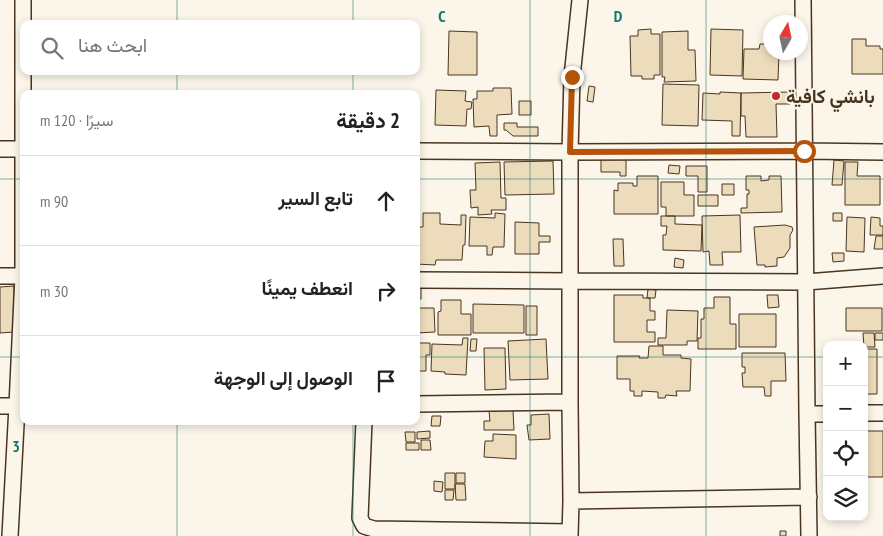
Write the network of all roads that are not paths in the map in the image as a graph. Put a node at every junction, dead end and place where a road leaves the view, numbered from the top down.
1 (23, 0) edge
2 (580, 0) edge
3 (803, 0) edge
4 (23, 20) edge
5 (24, 75) edge
6 (24, 90) edge
7 (0, 149) edge
8 (20, 149) edge
9 (420, 151) edge
10 (804, 151) junction
11 (570, 152) junction
12 (883, 152) edge
13 (0, 276) edge
14 (20, 276) edge
15 (883, 276) edge
16 (420, 280) edge
17 (570, 281) junction
18 (806, 282) junction
19 (570, 402) junction
20 (420, 404) edge
21 (0, 406) edge
22 (20, 406) edge
23 (868, 413) edge
24 (883, 413) edge
25 (807, 414) junction
26 (823, 414) edge
27 (364, 425) edge
28 (809, 497) junction
29 (571, 501) junction
30 (570, 534) edge
31 (10, 536) edge
32 (809, 536) edge

1 - 4 street
2 - 11 street
3 - 10 street
5 - 6 street
7 - 8 street
9 - 11 street
10 - 11 street
10 - 12 street
10 - 18 street
11 - 17 street
13 - 14 street
15 - 18 street
16 - 17 street
17 - 18 street
17 - 19 street
18 - 25 street
19 - 20 street
19 - 29 street
21 - 22 street
22 - 31 street
23 - 24 street
25 - 26 street
25 - 28 street
27 - 30 street
28 - 29 street
28 - 32 street
29 - 30 street

